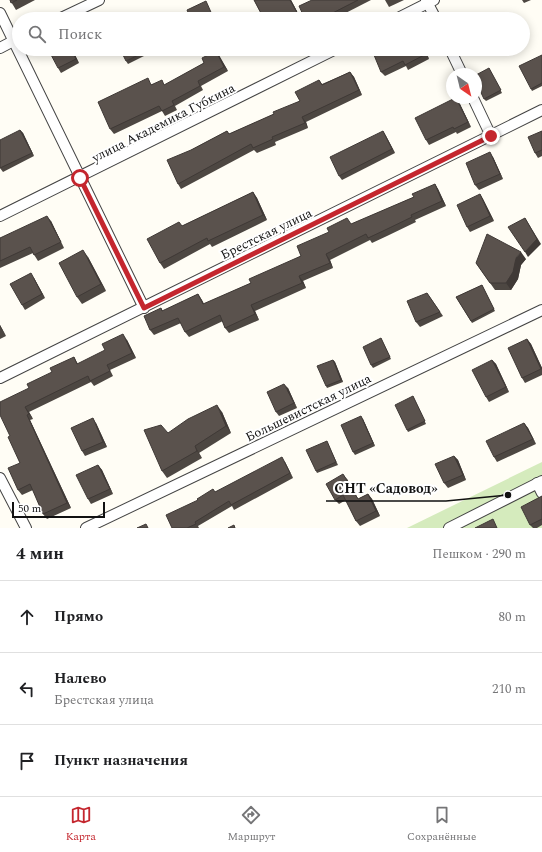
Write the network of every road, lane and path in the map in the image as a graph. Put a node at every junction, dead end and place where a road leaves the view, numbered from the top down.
1 (99, 0) edge
2 (430, 1) edge
3 (0, 12) edge
4 (74, 12) edge
5 (409, 12) edge
6 (434, 12) edge
7 (12, 33) edge
8 (12, 42) edge
9 (0, 48) edge
10 (23, 56) edge
11 (322, 56) edge
12 (453, 56) edge
13 (459, 68) edge
14 (476, 104) edge
15 (542, 110) edge
16 (491, 136) junction
17 (80, 178) junction
18 (0, 216) edge
19 (144, 308) junction
20 (542, 310) edge
21 (0, 378) edge
22 (0, 478) edge
23 (540, 482) edge
24 (542, 493) edge
25 (465, 524) edge
26 (26, 528) edge
27 (86, 528) edge
28 (449, 528) edge

1 - 4 street
2 - 5 street
2 - 6 street
3 - 7 street
8 - 9 street
10 - 17 street
11 - 17 street, улица Академика Губкина
12 - 13 street
14 - 16 street
15 - 16 street, Брестская улица
16 - 19 street, Брестская улица
17 - 18 street, улица Академика Губкина
17 - 19 street
19 - 21 street, Брестская улица
20 - 27 street, Большевистская улица
22 - 26 street
23 - 24 street
23 - 25 street
25 - 28 street

